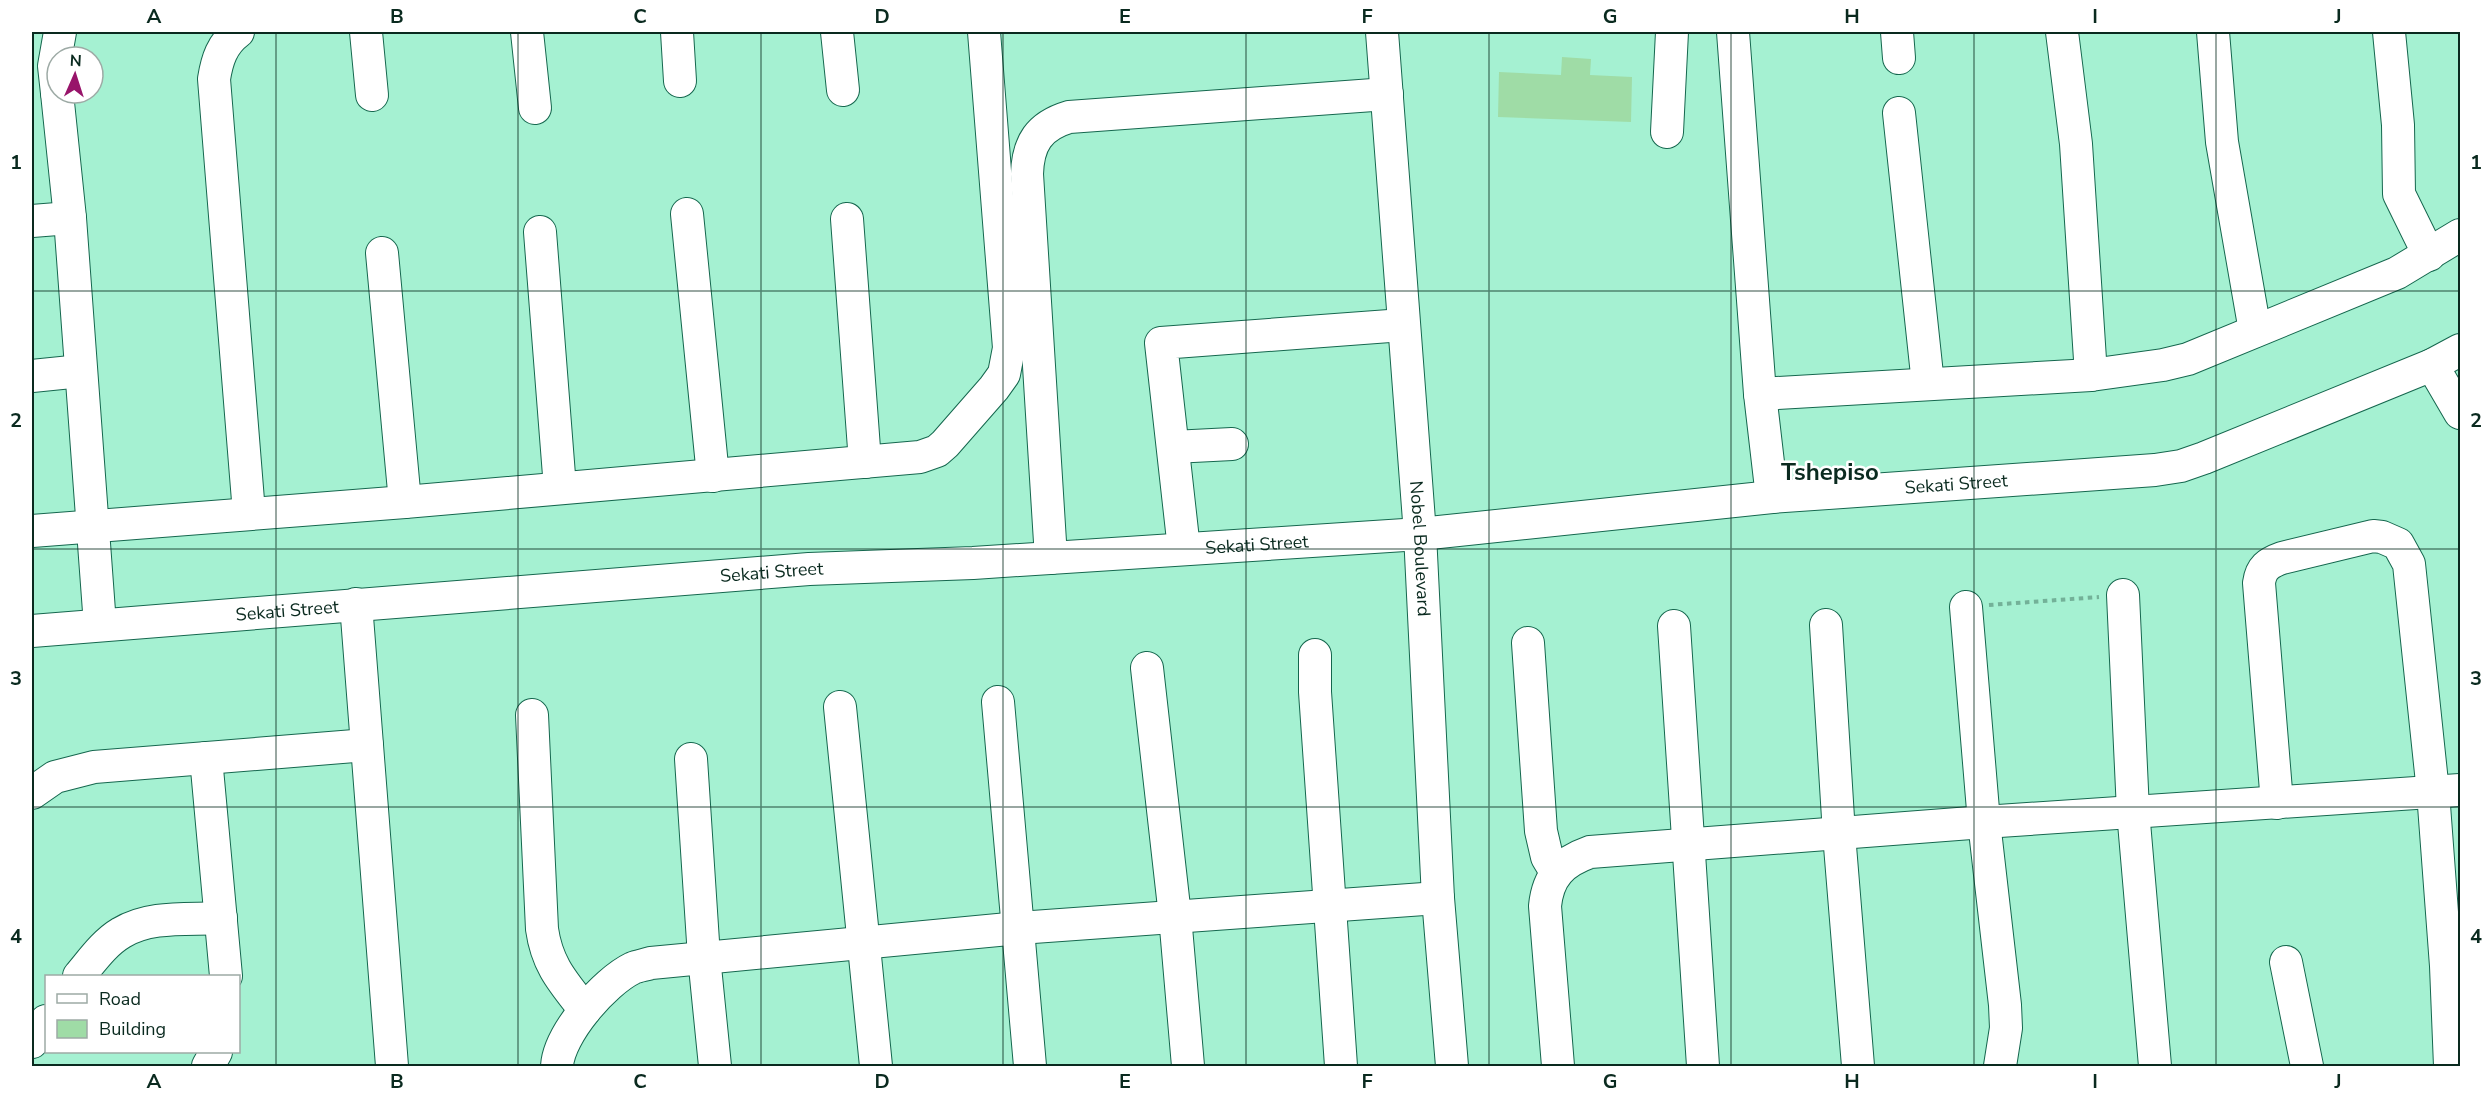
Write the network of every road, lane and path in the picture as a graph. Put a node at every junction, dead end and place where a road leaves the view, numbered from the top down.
1 (238, 32) edge
2 (366, 32) edge
3 (527, 32) edge
4 (677, 32) edge
5 (837, 32) edge
6 (984, 32) edge
7 (1382, 32) edge
8 (1672, 32) edge
9 (1733, 32) edge
10 (2062, 32) edge
11 (2213, 32) edge
12 (2389, 32) edge
13 (680, 81) dead end
14 (843, 90) dead end
15 (1387, 94) junction
16 (372, 95) dead end
17 (54, 105) edge
18 (535, 108) dead end
19 (1899, 114) dead end
20 (1667, 132) dead end
21 (687, 214) dead end
22 (70, 218) junction
23 (847, 219) dead end
24 (32, 221) edge
25 (540, 232) dead end
26 (2460, 235) edge
27 (382, 253) dead end
28 (2429, 255) junction
29 (1403, 325) junction
30 (2255, 331) junction
31 (2460, 350) edge
32 (2432, 365) junction
33 (81, 371) junction
34 (2091, 375) junction
35 (32, 376) edge
36 (1928, 384) junction
37 (1760, 394) junction
38 (2460, 413) edge
39 (1232, 444) dead end
40 (1173, 447) junction
41 (865, 462) junction
42 (713, 476) junction
43 (560, 488) junction
44 (1772, 497) junction
45 (405, 502) junction
46 (249, 513) junction
47 (93, 527) junction
48 (32, 531) edge
49 (1420, 534) junction
50 (1184, 549) junction
51 (1051, 558) junction
52 (2123, 595) joint
53 (356, 604) junction
54 (1966, 607) joint
55 (100, 625) junction
56 (1826, 625) dead end
57 (1674, 626) dead end
58 (32, 631) edge
59 (1528, 643) dead end
60 (1315, 655) dead end
61 (1147, 668) dead end
62 (998, 702) dead end
63 (840, 707) dead end
64 (532, 715) dead end
65 (366, 745) junction
66 (207, 759) junction
67 (691, 759) dead end
68 (2446, 791) edge
69 (32, 794) edge
70 (2277, 803) junction
71 (2133, 811) junction
72 (1984, 822) junction
73 (1839, 834) junction
74 (1690, 845) junction
75 (1556, 872) junction
76 (1438, 898) junction
77 (1330, 906) junction
78 (1175, 916) junction
79 (220, 918) junction
80 (1019, 928) junction
81 (865, 944) junction
82 (704, 957) junction
83 (2286, 962) dead end
84 (2453, 965) edge
85 (80, 975) edge
86 (226, 975) edge
87 (585, 1010) junction
88 (45, 1022) edge
89 (32, 1042) edge
90 (392, 1066) edge
91 (557, 1066) edge
92 (716, 1066) edge
93 (876, 1066) edge
94 (1030, 1066) edge
95 (1188, 1066) edge
96 (1341, 1066) edge
97 (1452, 1066) edge
98 (1558, 1066) edge
99 (1703, 1066) edge
100 (1858, 1066) edge
101 (2000, 1066) edge
102 (2155, 1066) edge
103 (2307, 1066) edge
104 (2450, 1066) edge

1 - 46 street
2 - 16 street
3 - 18 street
4 - 13 street
5 - 14 street
6 - 41 street
7 - 15 street, Nobel Boulevard
8 - 20 street
9 - 37 street
10 - 34 street
11 - 30 street
12 - 28 street
15 - 29 street, Nobel Boulevard
15 - 51 street
17 - 22 street
19 - 36 street
21 - 42 street
22 - 24 street
22 - 33 street
23 - 41 street
25 - 43 street
26 - 28 street
27 - 45 street
28 - 30 street
29 - 40 street
29 - 49 street, Nobel Boulevard
30 - 34 street
31 - 32 street, Sekati Street
32 - 38 street
32 - 44 street, Sekati Street
33 - 35 street
33 - 47 street
34 - 36 street
36 - 37 street
37 - 44 street
39 - 40 street
40 - 50 street
41 - 42 street
42 - 43 street
43 - 45 street
44 - 49 street, Sekati Street
45 - 46 street
46 - 47 street
47 - 48 street
47 - 55 street
49 - 50 street, Sekati Street
49 - 76 street, Nobel Boulevard
50 - 51 street, Sekati Street
51 - 53 street, Sekati Street
52 - 54 path
52 - 71 street
53 - 55 street, Sekati Street
53 - 65 street
54 - 72 street
55 - 58 street, Sekati Street
56 - 73 street
57 - 74 street
59 - 75 street
60 - 77 street
61 - 78 street
62 - 80 street
63 - 81 street
64 - 87 street
65 - 66 street
65 - 90 street
66 - 69 street
66 - 79 street
67 - 82 street
68 - 70 street
68 - 70 street
68 - 84 street
70 - 71 street
71 - 72 street
71 - 102 street
72 - 73 street
72 - 101 street
73 - 74 street
73 - 100 street
74 - 75 street
74 - 99 street
75 - 98 street
76 - 77 street
76 - 97 street, Nobel Boulevard
77 - 78 street
77 - 96 street
78 - 80 street
78 - 95 street
79 - 85 street
79 - 86 street
80 - 81 street
80 - 94 street
81 - 82 street
81 - 93 street
82 - 87 street
82 - 92 street
83 - 103 street
84 - 104 street
87 - 91 street
88 - 89 street

